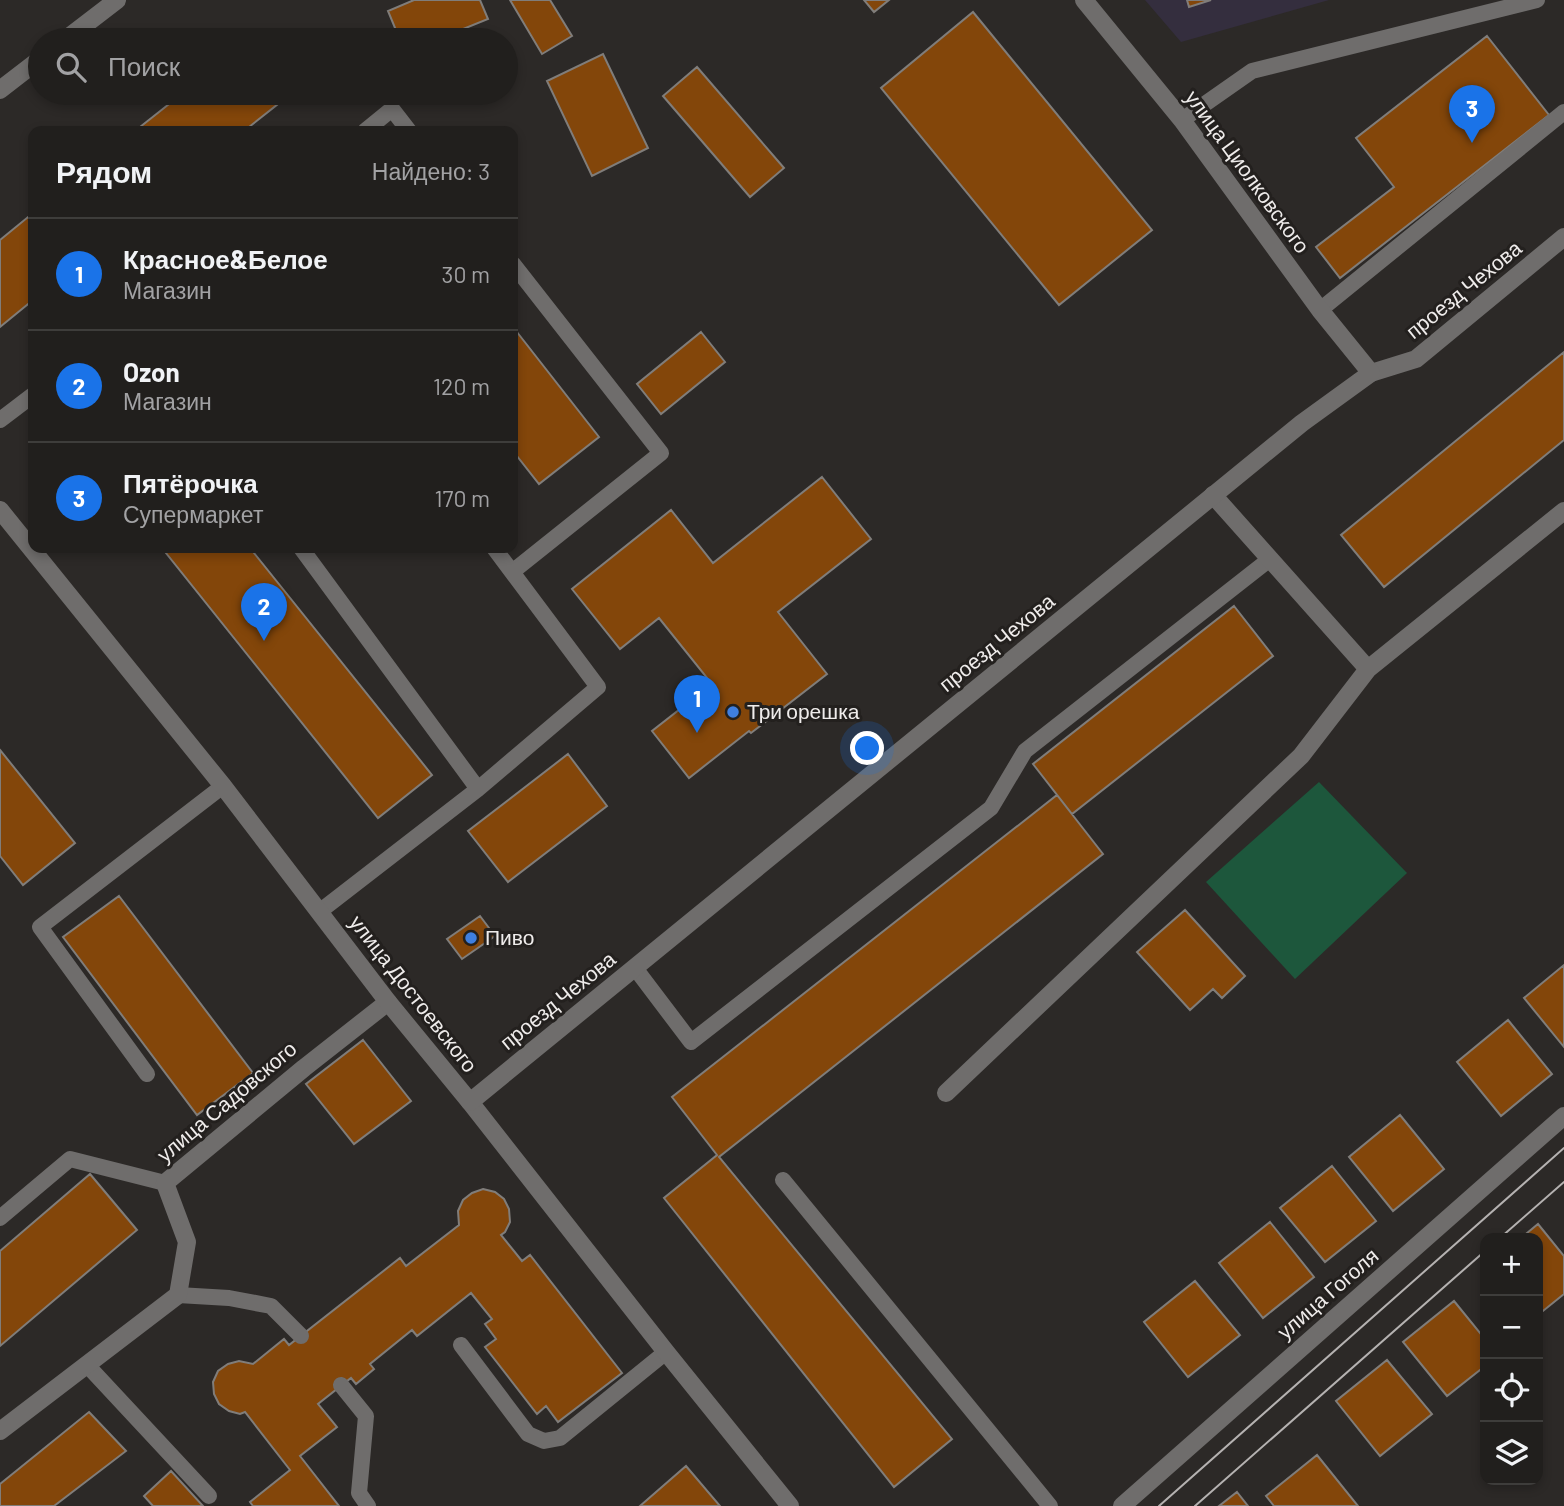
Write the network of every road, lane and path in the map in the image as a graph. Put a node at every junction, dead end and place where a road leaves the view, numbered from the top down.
1 (117, 0) edge
2 (1084, 0) edge
3 (1537, 0) edge
4 (81, 28) edge
5 (28, 68) edge
6 (0, 90) edge
7 (1564, 112) edge
8 (1182, 120) junction
9 (371, 126) edge
10 (406, 126) edge
11 (1564, 237) edge
12 (518, 270) edge
13 (1320, 310) junction
14 (1371, 373) junction
15 (28, 399) edge
16 (0, 420) edge
17 (1213, 495) junction
18 (0, 510) edge
19 (1564, 510) edge
20 (28, 545) edge
21 (35, 553) edge
22 (305, 553) edge
23 (498, 553) edge
24 (1270, 559) junction
25 (512, 572) junction
26 (1368, 669) junction
27 (223, 786) junction
28 (478, 789) junction
29 (319, 912) junction
30 (635, 968) junction
31 (388, 1002) junction
32 (147, 1074) dead end
33 (946, 1093) dead end
34 (470, 1102) junction
35 (1564, 1116) edge
36 (783, 1180) dead end
37 (165, 1183) junction
38 (0, 1218) edge
39 (178, 1295) junction
40 (301, 1336) dead end
41 (461, 1345) dead end
42 (666, 1352) junction
43 (87, 1365) junction
44 (341, 1385) dead end
45 (0, 1431) edge
46 (209, 1496) dead end
47 (368, 1506) edge
48 (790, 1506) edge
49 (1050, 1506) edge
50 (1122, 1506) edge

1 - 4 street
2 - 8 street, улица Циолковского
3 - 8 lane
5 - 6 street
7 - 13 lane
8 - 13 street, улица Циолковского
9 - 10 lane
11 - 14 street, проезд Чехова
12 - 25 lane
13 - 14 street, улица Циолковского
14 - 17 street, проезд Чехова
15 - 16 lane
17 - 24 street
17 - 30 street, проезд Чехова
18 - 20 street, улица Достоевского
19 - 26 street
21 - 27 street, улица Достоевского
22 - 28 lane
23 - 25 lane
24 - 26 street
24 - 30 lane
25 - 28 lane
26 - 33 street
27 - 29 street, улица Достоевского
27 - 32 lane
28 - 29 lane
29 - 31 street, улица Достоевского
30 - 34 street, проезд Чехова
31 - 34 street, улица Достоевского
31 - 37 street, улица Садовского
34 - 42 street, улица Достоевского
35 - 50 street, улица Гоголя
36 - 49 lane
37 - 38 lane
37 - 39 street, улица Садовского
39 - 40 lane
39 - 43 street
41 - 42 lane
42 - 48 street, улица Достоевского
43 - 45 street
43 - 46 lane
44 - 47 lane

